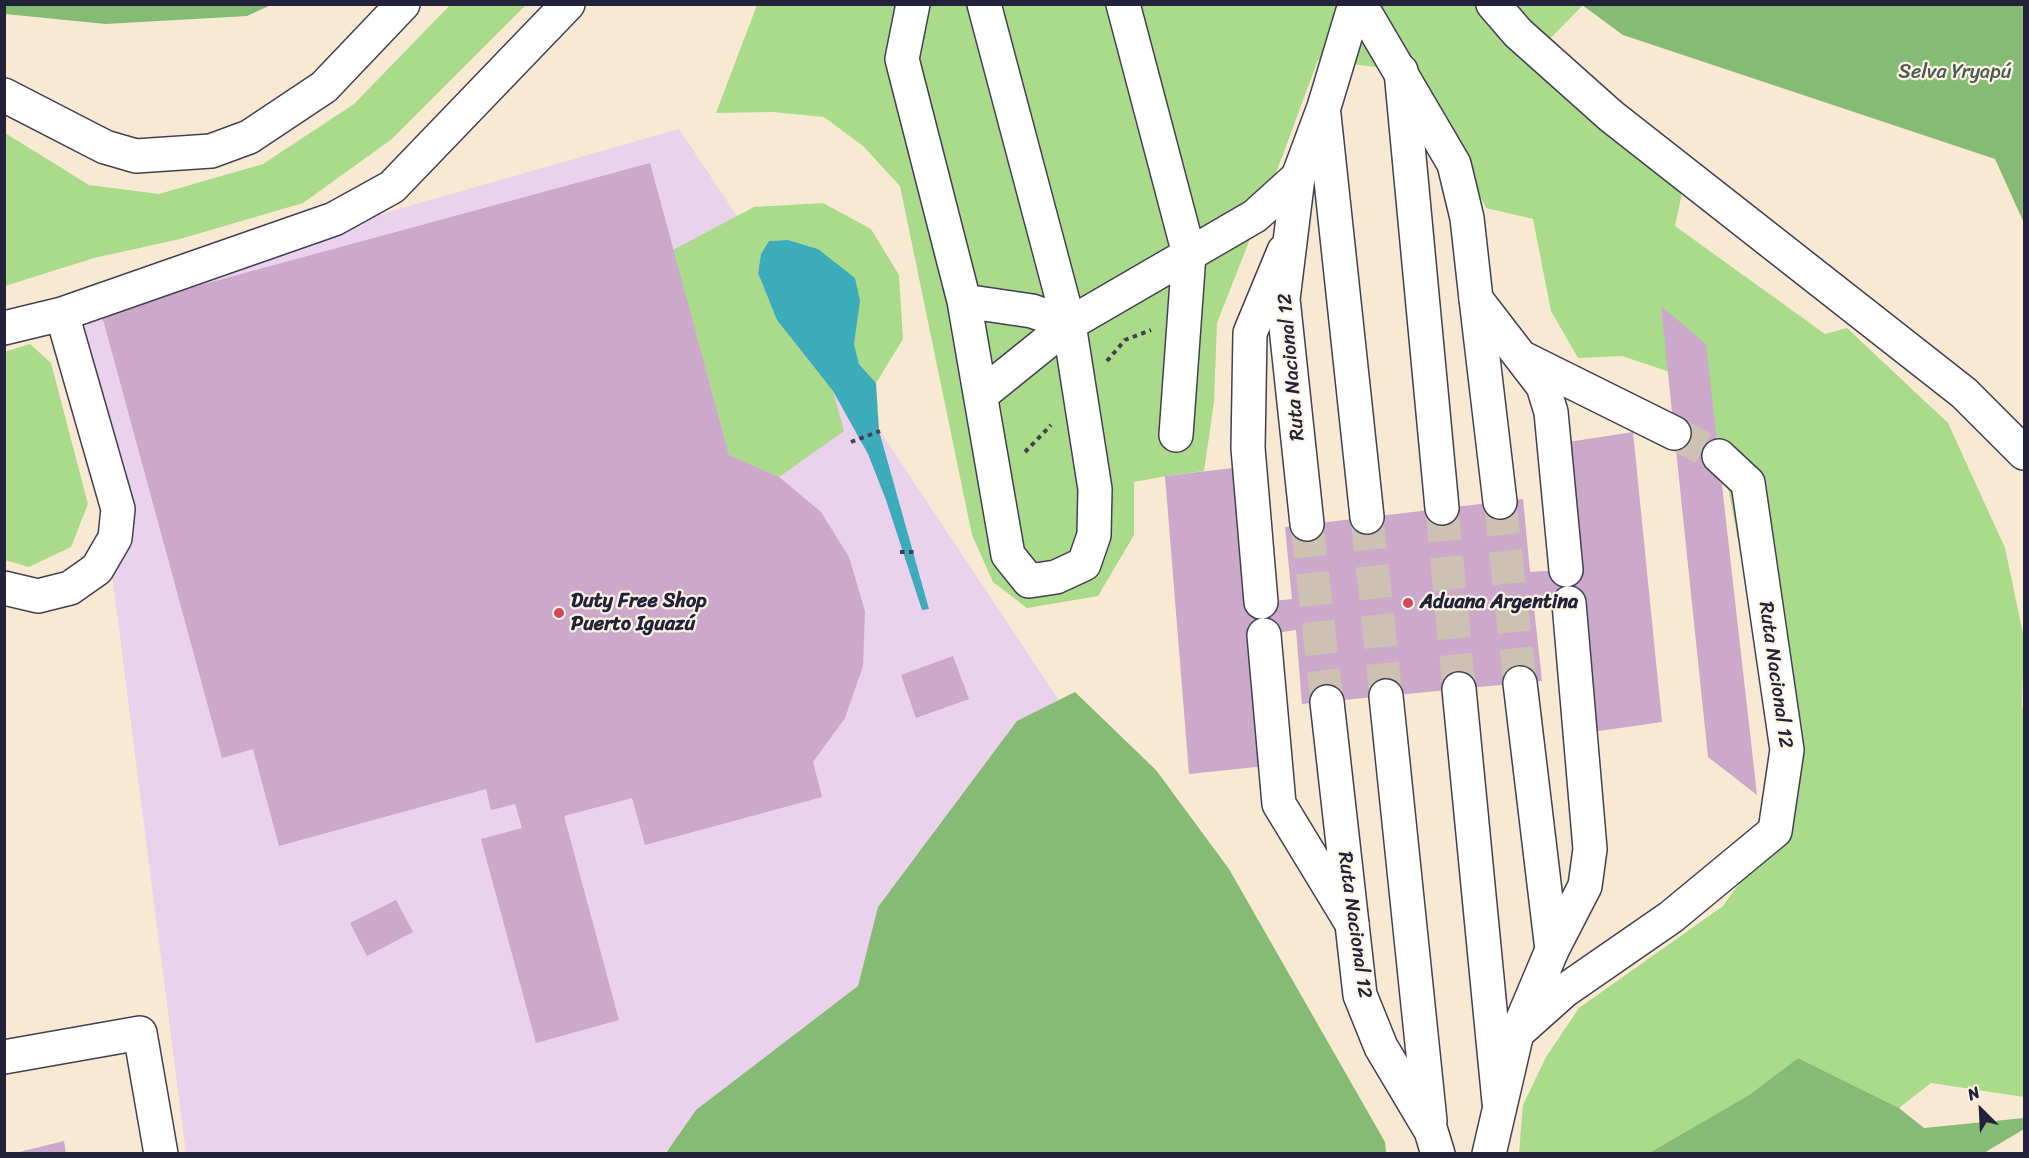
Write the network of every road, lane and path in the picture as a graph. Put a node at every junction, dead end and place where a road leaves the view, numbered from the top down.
1 (403, 4) edge
2 (568, 4) edge
3 (913, 4) edge
4 (984, 4) edge
5 (1123, 4) edge
6 (1354, 4) edge
7 (1360, 4) edge
8 (1493, 4) edge
9 (1401, 71) junction
10 (4, 95) edge
11 (1324, 107) junction
12 (1298, 177) junction
13 (1293, 230) junction
14 (1189, 254) junction
15 (1476, 299) junction
16 (964, 301) junction
17 (62, 314) junction
18 (1069, 324) junction
19 (4, 328) edge
20 (1522, 357) junction
21 (981, 395) junction
22 (880, 431) dead end
23 (1674, 433) tunnel mouth
24 (1176, 435) dead end
25 (851, 442) dead end
26 (2025, 453) edge
27 (1719, 456) tunnel mouth
28 (1500, 502) tunnel mouth
29 (1442, 508) tunnel mouth
30 (1366, 517) tunnel mouth
31 (1307, 524) tunnel mouth
32 (900, 552) dead end
33 (914, 552) dead end
34 (1566, 570) dead end
35 (4, 588) edge
36 (1261, 602) dead end
37 (1569, 603) dead end
38 (1264, 635) dead end
39 (1520, 683) tunnel mouth
40 (1460, 689) tunnel mouth
41 (1386, 696) tunnel mouth
42 (1327, 702) tunnel mouth
43 (1352, 924) junction
44 (1552, 950) junction
45 (1517, 1034) junction
46 (4, 1057) edge
47 (1500, 1113) junction
48 (1435, 1142) edge
49 (161, 1154) edge
50 (1490, 1154) edge

1 - 10 main road
2 - 17 main road
3 - 16 main road
4 - 18 main road
5 - 14 main road
6 - 11 main road, Ruta Nacional 12
7 - 9 main road
8 - 26 main road
9 - 15 main road
9 - 29 main road
11 - 12 main road, Ruta Nacional 12
11 - 30 main road, Ruta Nacional 12
12 - 13 main road, Ruta Nacional 12
12 - 14 main road
13 - 31 main road, Ruta Nacional 12
13 - 36 main road
14 - 18 main road
14 - 24 main road
15 - 20 main road
15 - 28 main road
16 - 18 main road
16 - 21 main road
17 - 19 main road
17 - 35 main road
18 - 21 main road
18 - 21 main road
20 - 23 main road
20 - 34 main road
22 - 25 path
27 - 45 main road, Ruta Nacional 12
32 - 33 path
37 - 44 main road
38 - 43 main road
39 - 44 main road
40 - 47 main road
41 - 48 main road, Ruta Nacional 12
42 - 43 main road, Ruta Nacional 12
43 - 48 main road, Ruta Nacional 12
44 - 45 main road
45 - 47 main road
46 - 49 main road
47 - 50 main road

